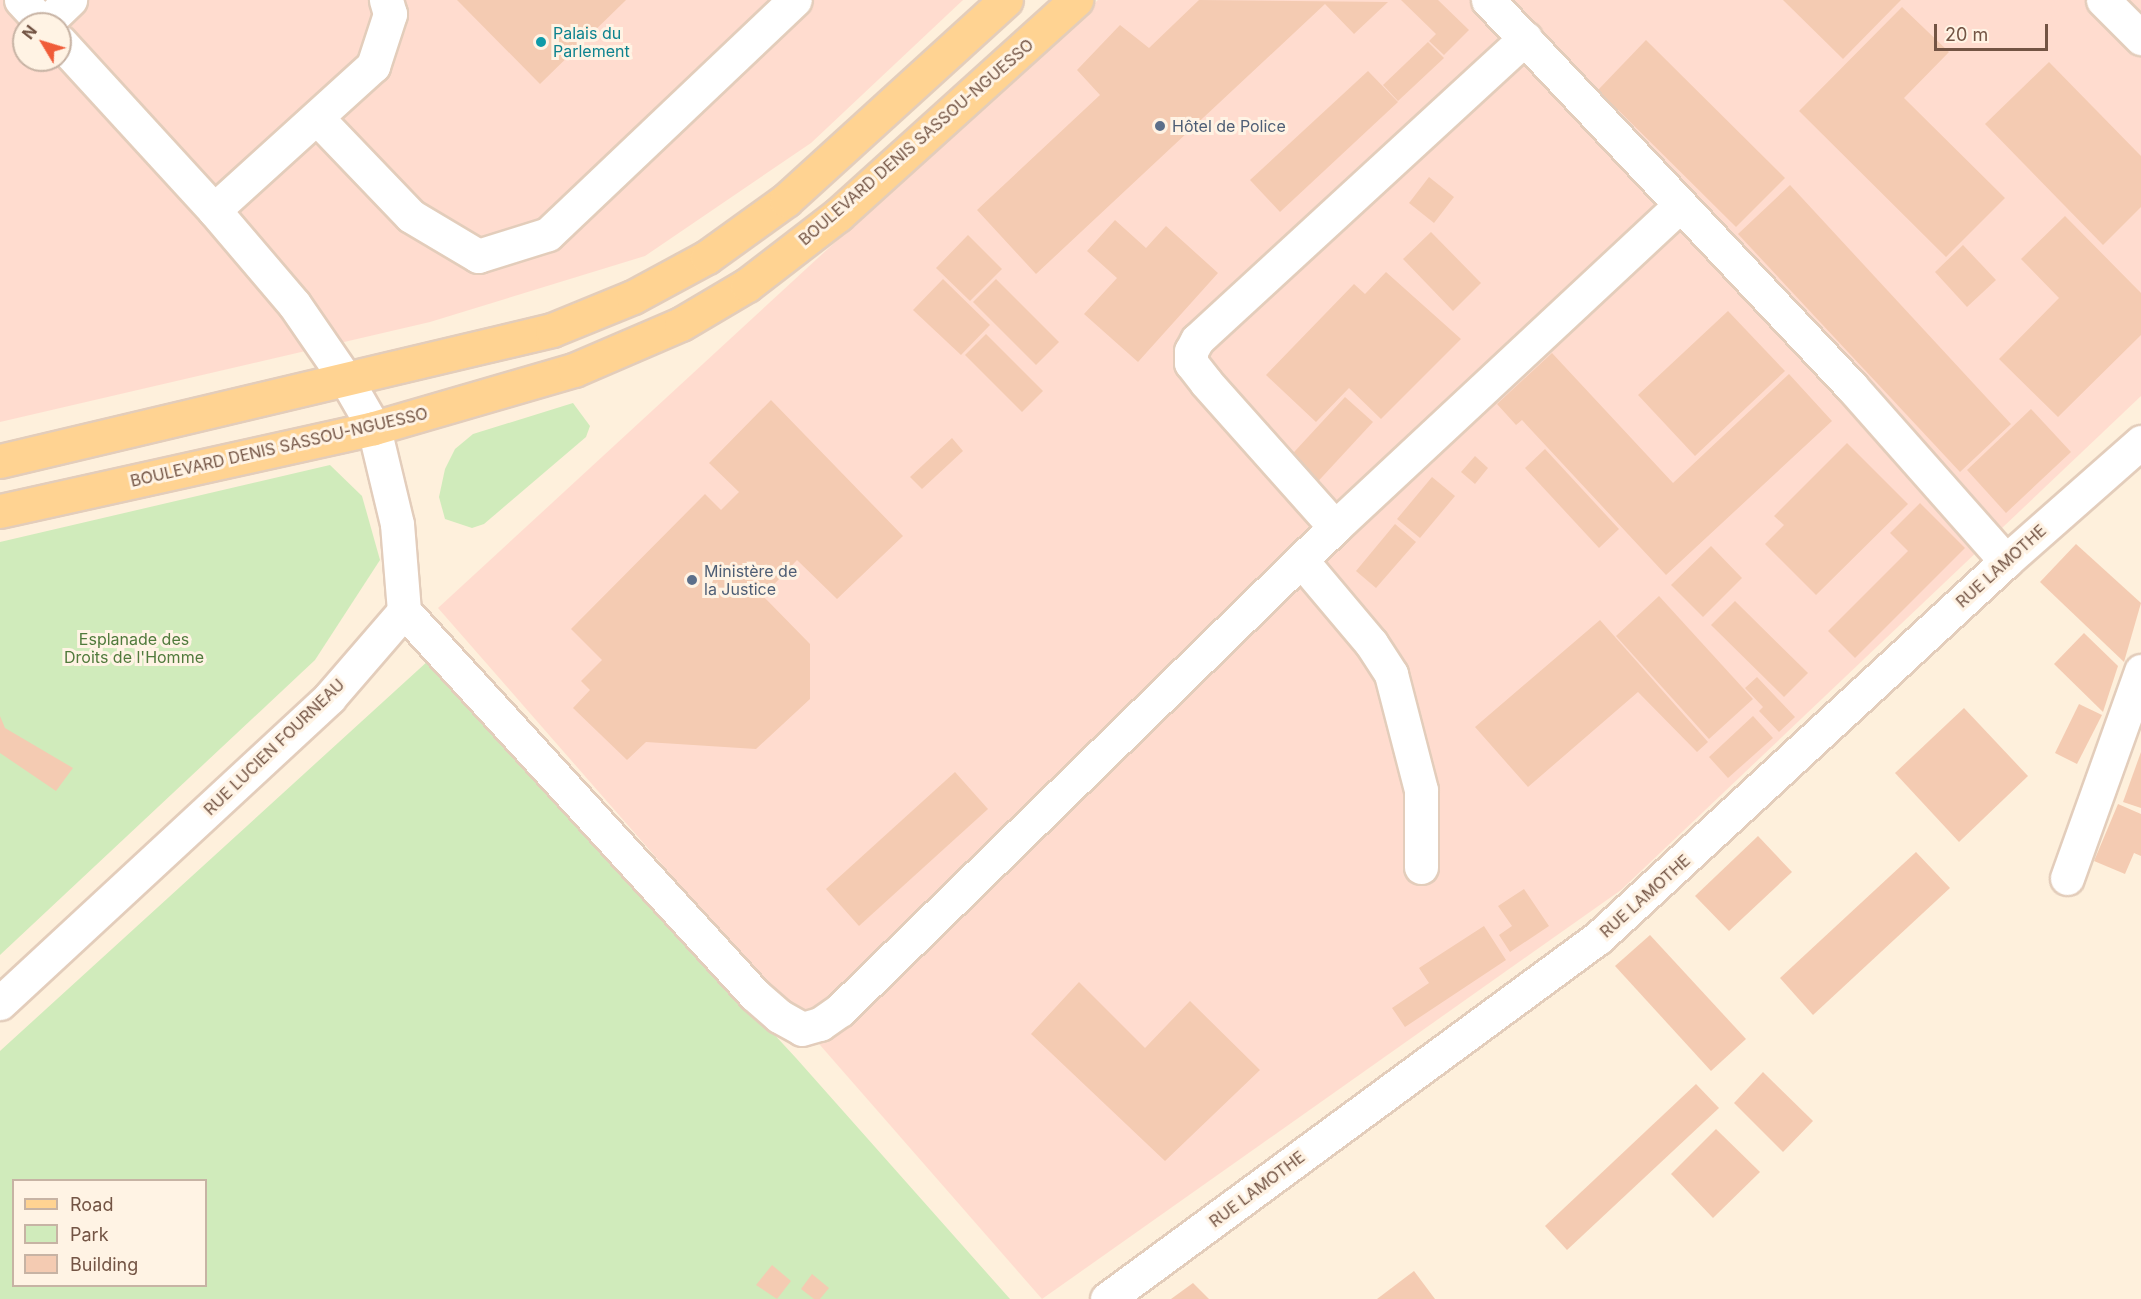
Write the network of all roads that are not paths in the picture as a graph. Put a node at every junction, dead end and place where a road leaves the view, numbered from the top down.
1 (21, 0) edge
2 (70, 0) edge
3 (386, 0) edge
4 (795, 0) edge
5 (1006, 0) edge
6 (1076, 0) edge
7 (1488, 0) edge
8 (2103, 0) edge
9 (32, 12) edge
10 (57, 12) edge
11 (1525, 38) junction
12 (2141, 38) edge
13 (72, 55) edge
14 (318, 119) junction
15 (1680, 205) junction
16 (214, 210) junction
17 (347, 381) junction
18 (374, 428) junction
19 (2141, 442) edge
20 (0, 461) edge
21 (0, 511) edge
22 (1335, 527) junction
23 (1301, 560) junction
24 (2006, 561) junction
25 (404, 611) junction
26 (2141, 671) edge
27 (1421, 867) dead end
28 (2067, 878) dead end
29 (0, 1003) edge
30 (1107, 1299) edge

1 - 9 street
2 - 10 street
3 - 14 street
4 - 14 street
5 - 17 main road
6 - 18 main road, BOULEVARD DENIS SASSOU-NGUESSO
7 - 11 street
8 - 12 street
11 - 15 street
11 - 22 street
13 - 16 street
14 - 16 street
15 - 22 street
15 - 24 street
16 - 17 street
17 - 18 street
17 - 20 main road
18 - 21 main road, BOULEVARD DENIS SASSOU-NGUESSO
18 - 25 street
19 - 24 street, RUE LAMOTHE
22 - 23 street
23 - 25 street
23 - 27 street
24 - 30 street, RUE LAMOTHE
25 - 29 street, RUE LUCIEN FOURNEAU
26 - 28 street

